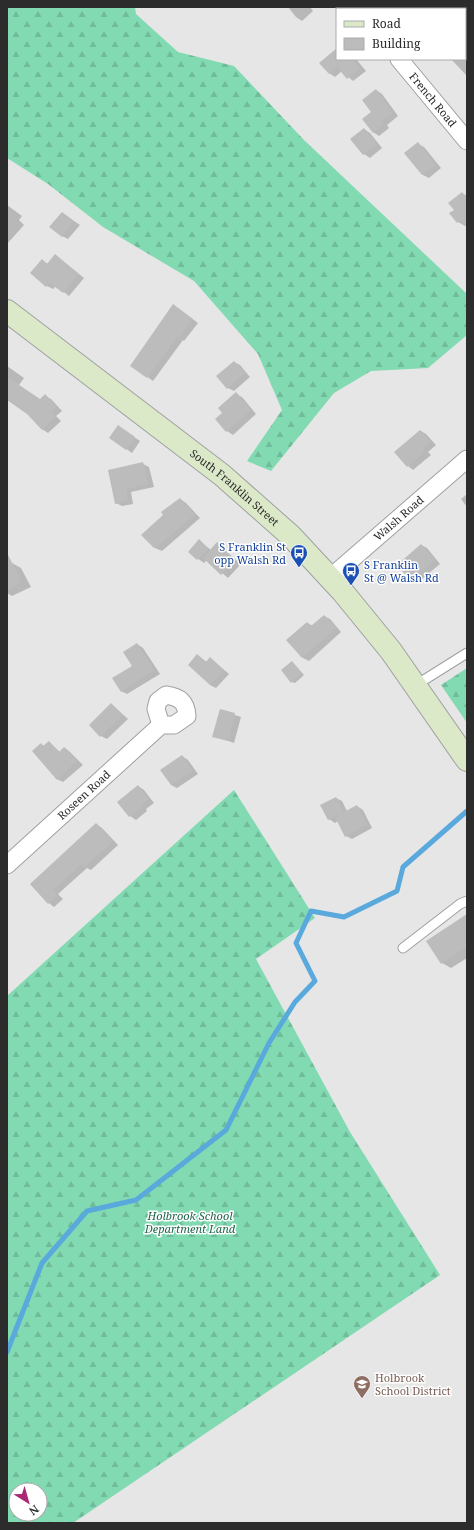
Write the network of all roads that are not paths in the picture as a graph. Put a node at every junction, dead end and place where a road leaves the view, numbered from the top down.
1 (400, 60) edge
2 (467, 141) edge
3 (7, 311) edge
4 (467, 459) edge
5 (330, 578) junction
6 (467, 653) edge
7 (416, 685) junction
8 (161, 725) dead end
9 (467, 760) edge
10 (7, 865) edge
11 (467, 901) edge
12 (403, 948) dead end

1 - 2 street, French Road
3 - 5 main road, South Franklin Street
4 - 5 street, Walsh Road
5 - 7 main road, South Franklin Street
6 - 7 lane
7 - 9 main road, South Franklin Street
8 - 10 street, Roseen Road
11 - 12 lane

